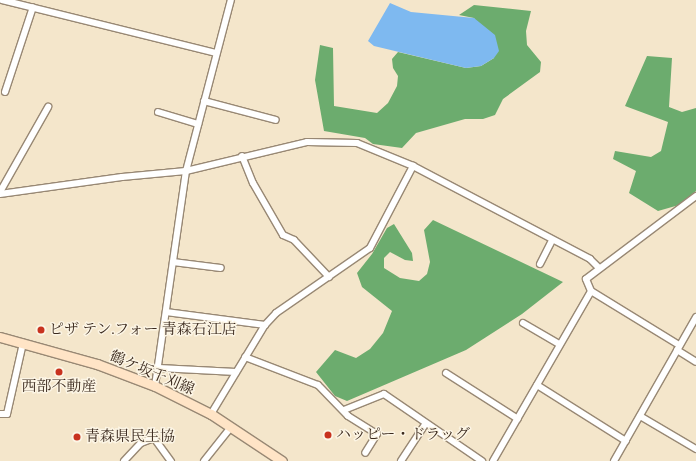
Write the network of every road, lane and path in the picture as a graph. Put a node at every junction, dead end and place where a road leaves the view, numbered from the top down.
1 (2, 0) edge
2 (231, 0) edge
3 (32, 5) edge
4 (216, 52) junction
5 (5, 92) dead end
6 (204, 101) junction
7 (48, 107) dead end
8 (158, 112) dead end
9 (276, 120) dead end
10 (198, 124) junction
11 (242, 156) junction
12 (413, 166) junction
13 (186, 171) junction
14 (0, 193) edge
15 (696, 196) edge
16 (552, 240) junction
17 (173, 262) junction
18 (540, 264) dead end
19 (221, 268) dead end
20 (599, 268) junction
21 (328, 277) junction
22 (591, 291) junction
23 (166, 312) junction
24 (696, 317) edge
25 (523, 323) dead end
26 (265, 325) junction
27 (0, 337) edge
28 (23, 343) junction
29 (559, 344) junction
30 (678, 347) junction
31 (245, 357) junction
32 (696, 362) edge
33 (159, 368) junction
34 (236, 372) junction
35 (446, 373) dead end
36 (537, 385) junction
37 (155, 386) junction
38 (344, 410) junction
39 (0, 414) edge
40 (211, 414) junction
41 (640, 416) junction
42 (518, 419) junction
43 (426, 423) junction
44 (231, 427) junction
45 (626, 441) junction
46 (696, 449) edge
47 (366, 453) dead end
48 (124, 461) edge
49 (170, 461) edge
50 (204, 461) edge
51 (282, 461) edge
52 (401, 461) edge
53 (482, 461) edge
54 (493, 461) edge
55 (614, 461) edge

1 - 3 street
2 - 4 street
3 - 4 street
3 - 5 street
4 - 6 street
6 - 9 street
6 - 10 street
7 - 14 street
8 - 10 street
10 - 13 street
11 - 12 street
11 - 13 street
11 - 21 street
12 - 16 street
12 - 21 street
13 - 14 street
13 - 17 street
15 - 20 street
16 - 18 street
16 - 20 street
17 - 19 street
17 - 23 street
20 - 22 street
21 - 26 street
22 - 29 street
22 - 30 street
23 - 26 street
23 - 33 street
24 - 30 street
25 - 29 street
26 - 31 street
27 - 28 main road, 鶴ケ坂千刈線
28 - 37 main road, 鶴ケ坂千刈線
28 - 39 street
29 - 36 street
30 - 32 street
30 - 41 street
31 - 34 street
31 - 38 street
33 - 34 street
33 - 37 street
34 - 40 street
35 - 42 street
36 - 42 street
36 - 45 street
37 - 40 main road, 鶴ケ坂千刈線
38 - 43 street
38 - 47 street
40 - 44 main road, 鶴ケ坂千刈線
41 - 45 street
41 - 46 street
42 - 54 street
43 - 52 street
43 - 53 street
44 - 50 street
44 - 51 main road, 鶴ケ坂千刈線
45 - 55 street
48 - 49 street

